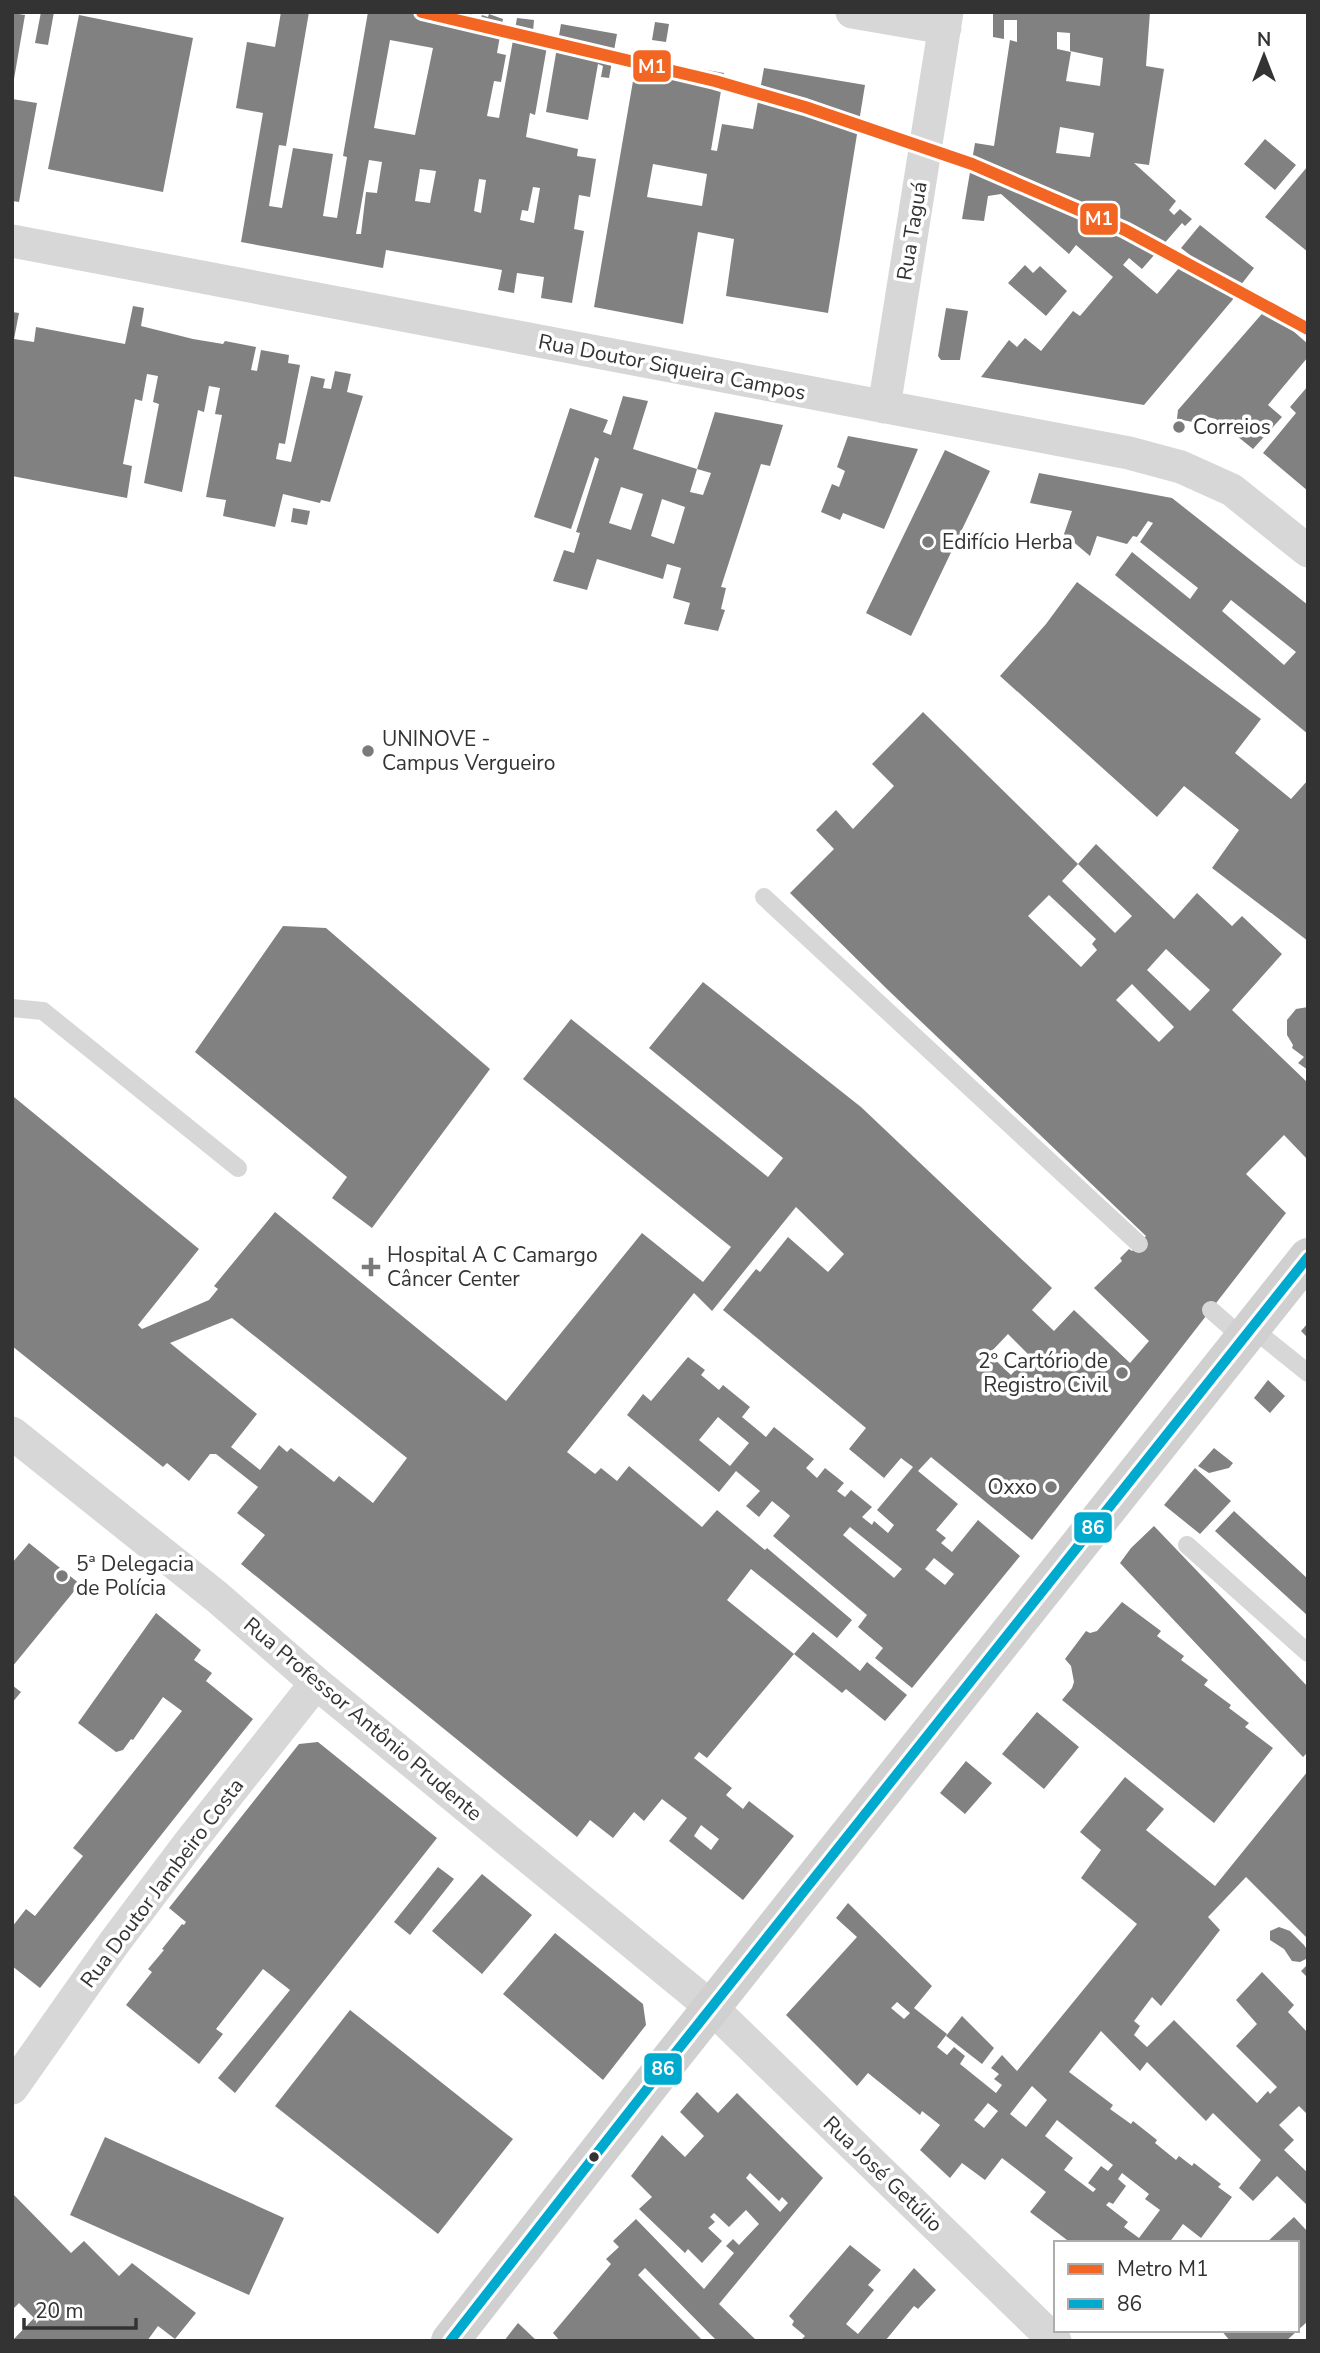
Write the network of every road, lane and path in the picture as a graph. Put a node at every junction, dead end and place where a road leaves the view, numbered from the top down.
1 (852, 12) edge
2 (946, 20) edge
3 (12, 241) edge
4 (884, 407) junction
5 (1308, 551) edge
6 (764, 897) dead end
7 (12, 1008) edge
8 (238, 1168) dead end
9 (1139, 1244) dead end
10 (1308, 1257) edge
11 (1211, 1310) dead end
12 (1248, 1333) junction
13 (1308, 1373) edge
14 (12, 1433) edge
15 (1187, 1545) dead end
16 (1308, 1653) edge
17 (316, 1683) junction
18 (712, 2007) junction
19 (12, 2088) edge
20 (450, 2341) edge
21 (1055, 2341) edge

1 - 2 street
2 - 4 street, Rua Taguá
3 - 4 street, Rua Doutor Siqueira Campos
4 - 5 street, Rua Doutor Siqueira Campos
6 - 9 lane
7 - 8 lane
10 - 12 street
11 - 12 lane
12 - 13 lane
12 - 18 street
14 - 17 street, Rua Professor Antônio Prudente
15 - 16 lane
17 - 18 street, Rua Professor Antônio Prudente
17 - 19 street, Rua Doutor Jambeiro Costa
18 - 20 street
18 - 21 street, Rua José Getúlio

